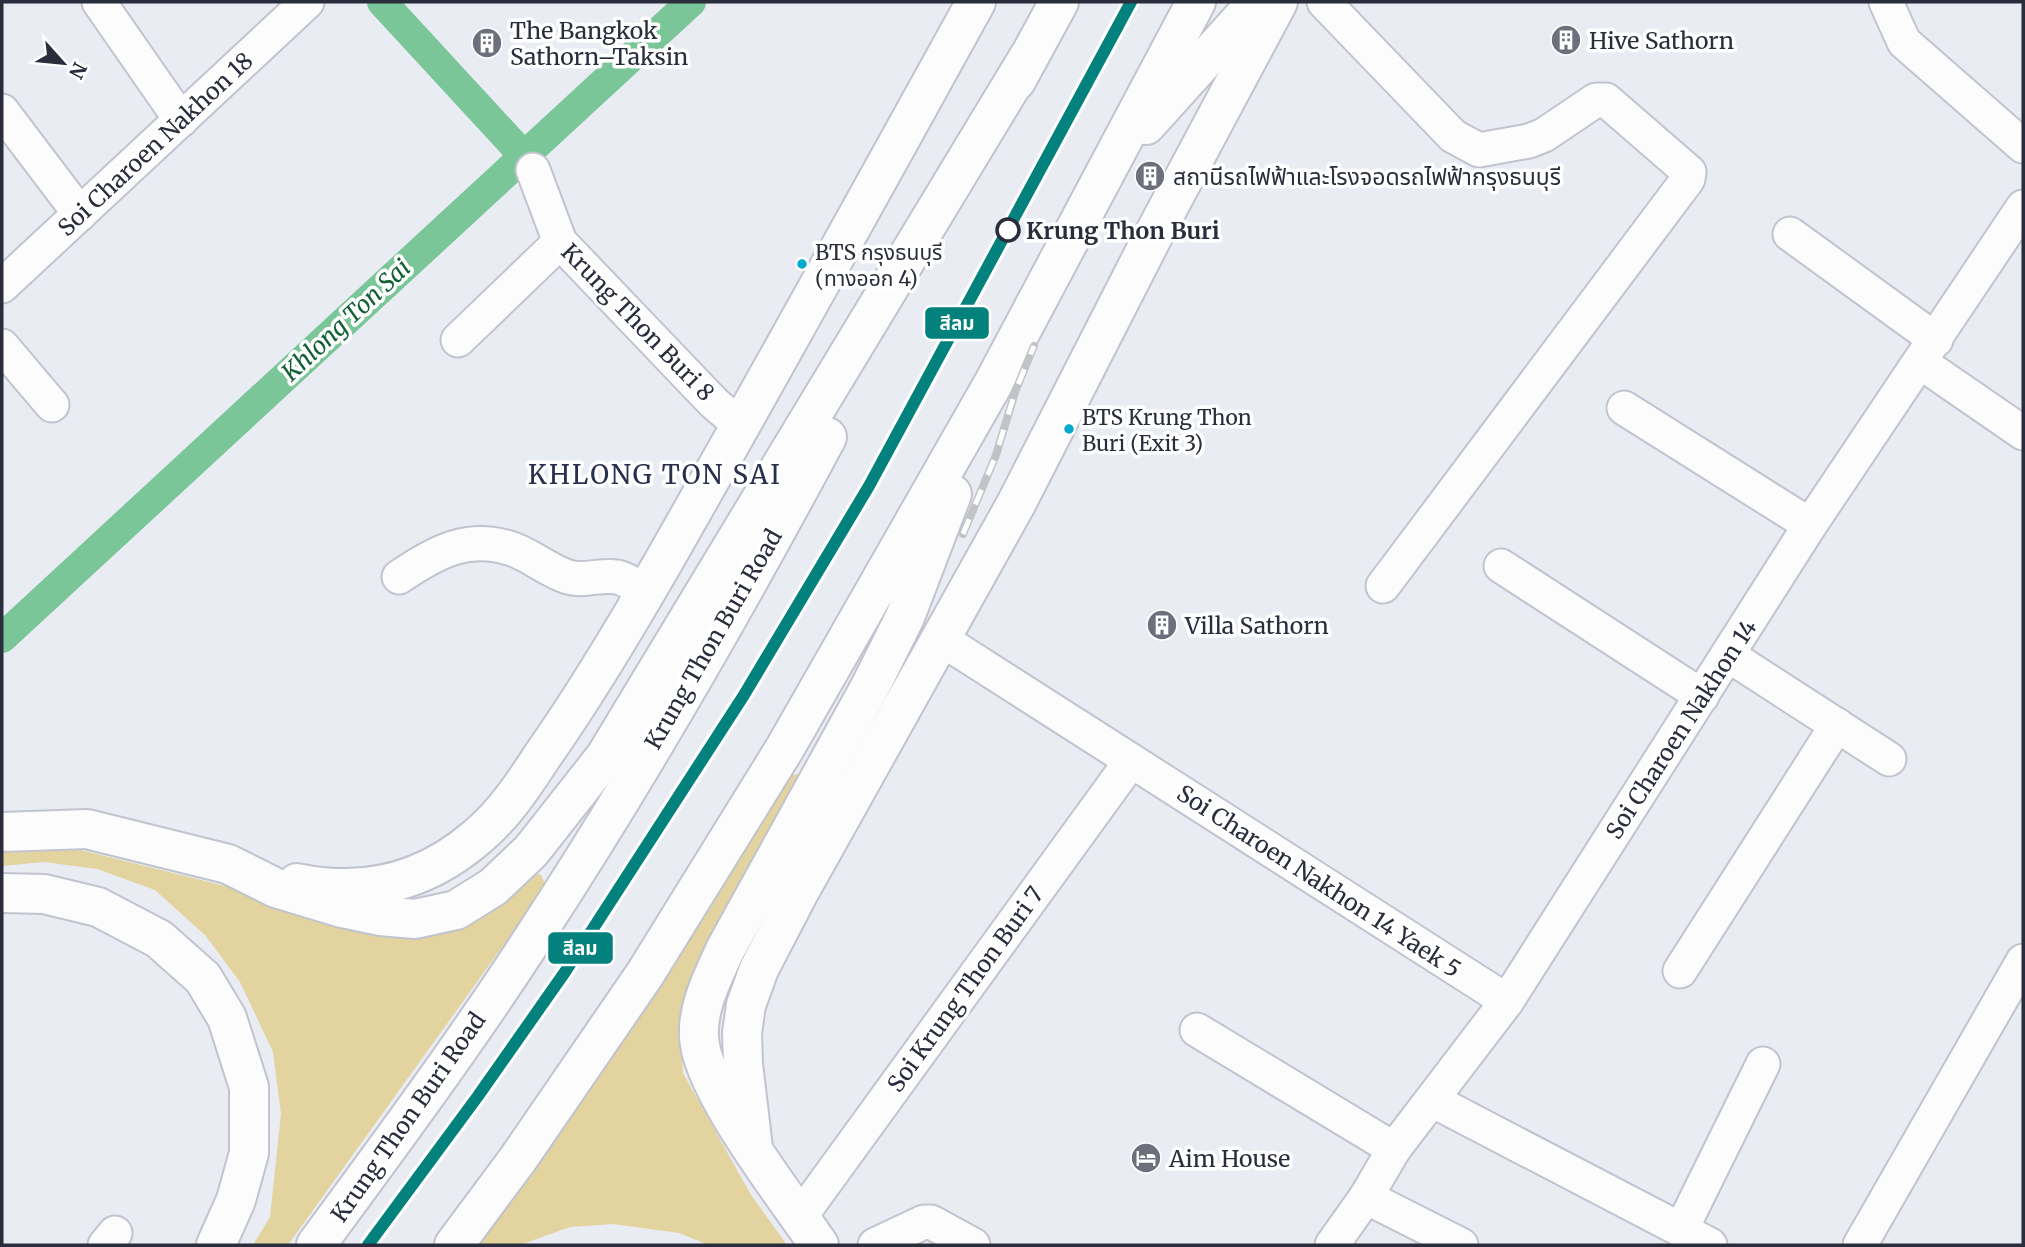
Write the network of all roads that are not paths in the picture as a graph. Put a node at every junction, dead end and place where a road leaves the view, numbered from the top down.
1 (99, 2) edge
2 (307, 2) edge
3 (976, 2) edge
4 (1059, 2) edge
5 (1196, 2) edge
6 (1256, 2) edge
7 (1278, 2) edge
8 (1324, 2) edge
9 (1886, 2) edge
10 (275, 13) edge
11 (1028, 58) junction
12 (2, 111) edge
13 (181, 120) junction
14 (2023, 146) edge
15 (533, 170) dead end
16 (1105, 170) junction
17 (2023, 207) edge
18 (80, 214) junction
19 (1790, 234) dead end
20 (560, 242) junction
21 (2, 286) edge
22 (458, 340) dead end
23 (2, 346) edge
24 (1928, 351) junction
25 (993, 384) junction
26 (52, 405) dead end
27 (1624, 408) dead end
28 (741, 426) junction
29 (2023, 433) edge
30 (1810, 525) junction
31 (1501, 566) dead end
32 (399, 577) dead end
33 (1383, 586) dead end
34 (645, 593) junction
35 (941, 639) junction
36 (1728, 655) junction
37 (1702, 696) junction
38 (1837, 725) junction
39 (1889, 759) dead end
40 (1131, 761) junction
41 (2, 832) edge
42 (228, 864) junction
43 (2, 893) edge
44 (2023, 961) edge
45 (1679, 971) dead end
46 (1507, 1001) junction
47 (1198, 1030) dead end
48 (1763, 1064) dead end
49 (1432, 1100) junction
50 (753, 1148) junction
51 (1394, 1149) junction
52 (1366, 1197) junction
53 (1681, 1230) junction
54 (810, 1231) edge
55 (216, 1245) edge
56 (316, 1245) edge
57 (454, 1245) edge
58 (875, 1245) edge
59 (973, 1245) edge
60 (1332, 1245) edge
61 (1461, 1245) edge
62 (1710, 1245) edge
63 (1860, 1245) edge

1 - 13 street
2 - 10 street, Soi Charoen Nakhon 18
3 - 28 main road
4 - 11 main road, Krung Thon Buri Road
5 - 16 main road
6 - 16 main road
7 - 35 main road
8 - 33 street
9 - 14 street
10 - 13 street, Soi Charoen Nakhon 18
11 - 42 main road
11 - 56 main road, Krung Thon Buri Road
12 - 18 street
13 - 18 street, Soi Charoen Nakhon 18
15 - 20 street, Krung Thon Buri 8
16 - 25 main road
17 - 24 street, Soi Charoen Nakhon 14
18 - 21 street, Soi Charoen Nakhon 18
19 - 24 street
20 - 22 street
20 - 28 street, Krung Thon Buri 8
23 - 26 street
24 - 29 street
24 - 30 street, Soi Charoen Nakhon 14
25 - 50 main road
25 - 57 main road
27 - 30 street
28 - 34 main road
30 - 36 street, Soi Charoen Nakhon 14
31 - 37 street
32 - 34 street
34 - 42 main road
35 - 40 street, Soi Charoen Nakhon 14 Yaek 5
35 - 50 main road
36 - 37 street, Soi Charoen Nakhon 14
36 - 38 street
37 - 46 street, Soi Charoen Nakhon 14
38 - 39 street
38 - 45 street
40 - 46 street, Soi Charoen Nakhon 14 Yaek 5
40 - 54 street, Soi Krung Thon Buri 7
41 - 42 main road
43 - 55 main road
44 - 63 street
46 - 49 street, Soi Charoen Nakhon 14
47 - 51 street
48 - 53 street
49 - 51 street, Soi Charoen Nakhon 14
49 - 53 street
50 - 54 main road
51 - 52 street, Soi Charoen Nakhon 14
52 - 60 street, Soi Charoen Nakhon 14
52 - 61 street
53 - 62 street
58 - 59 street

